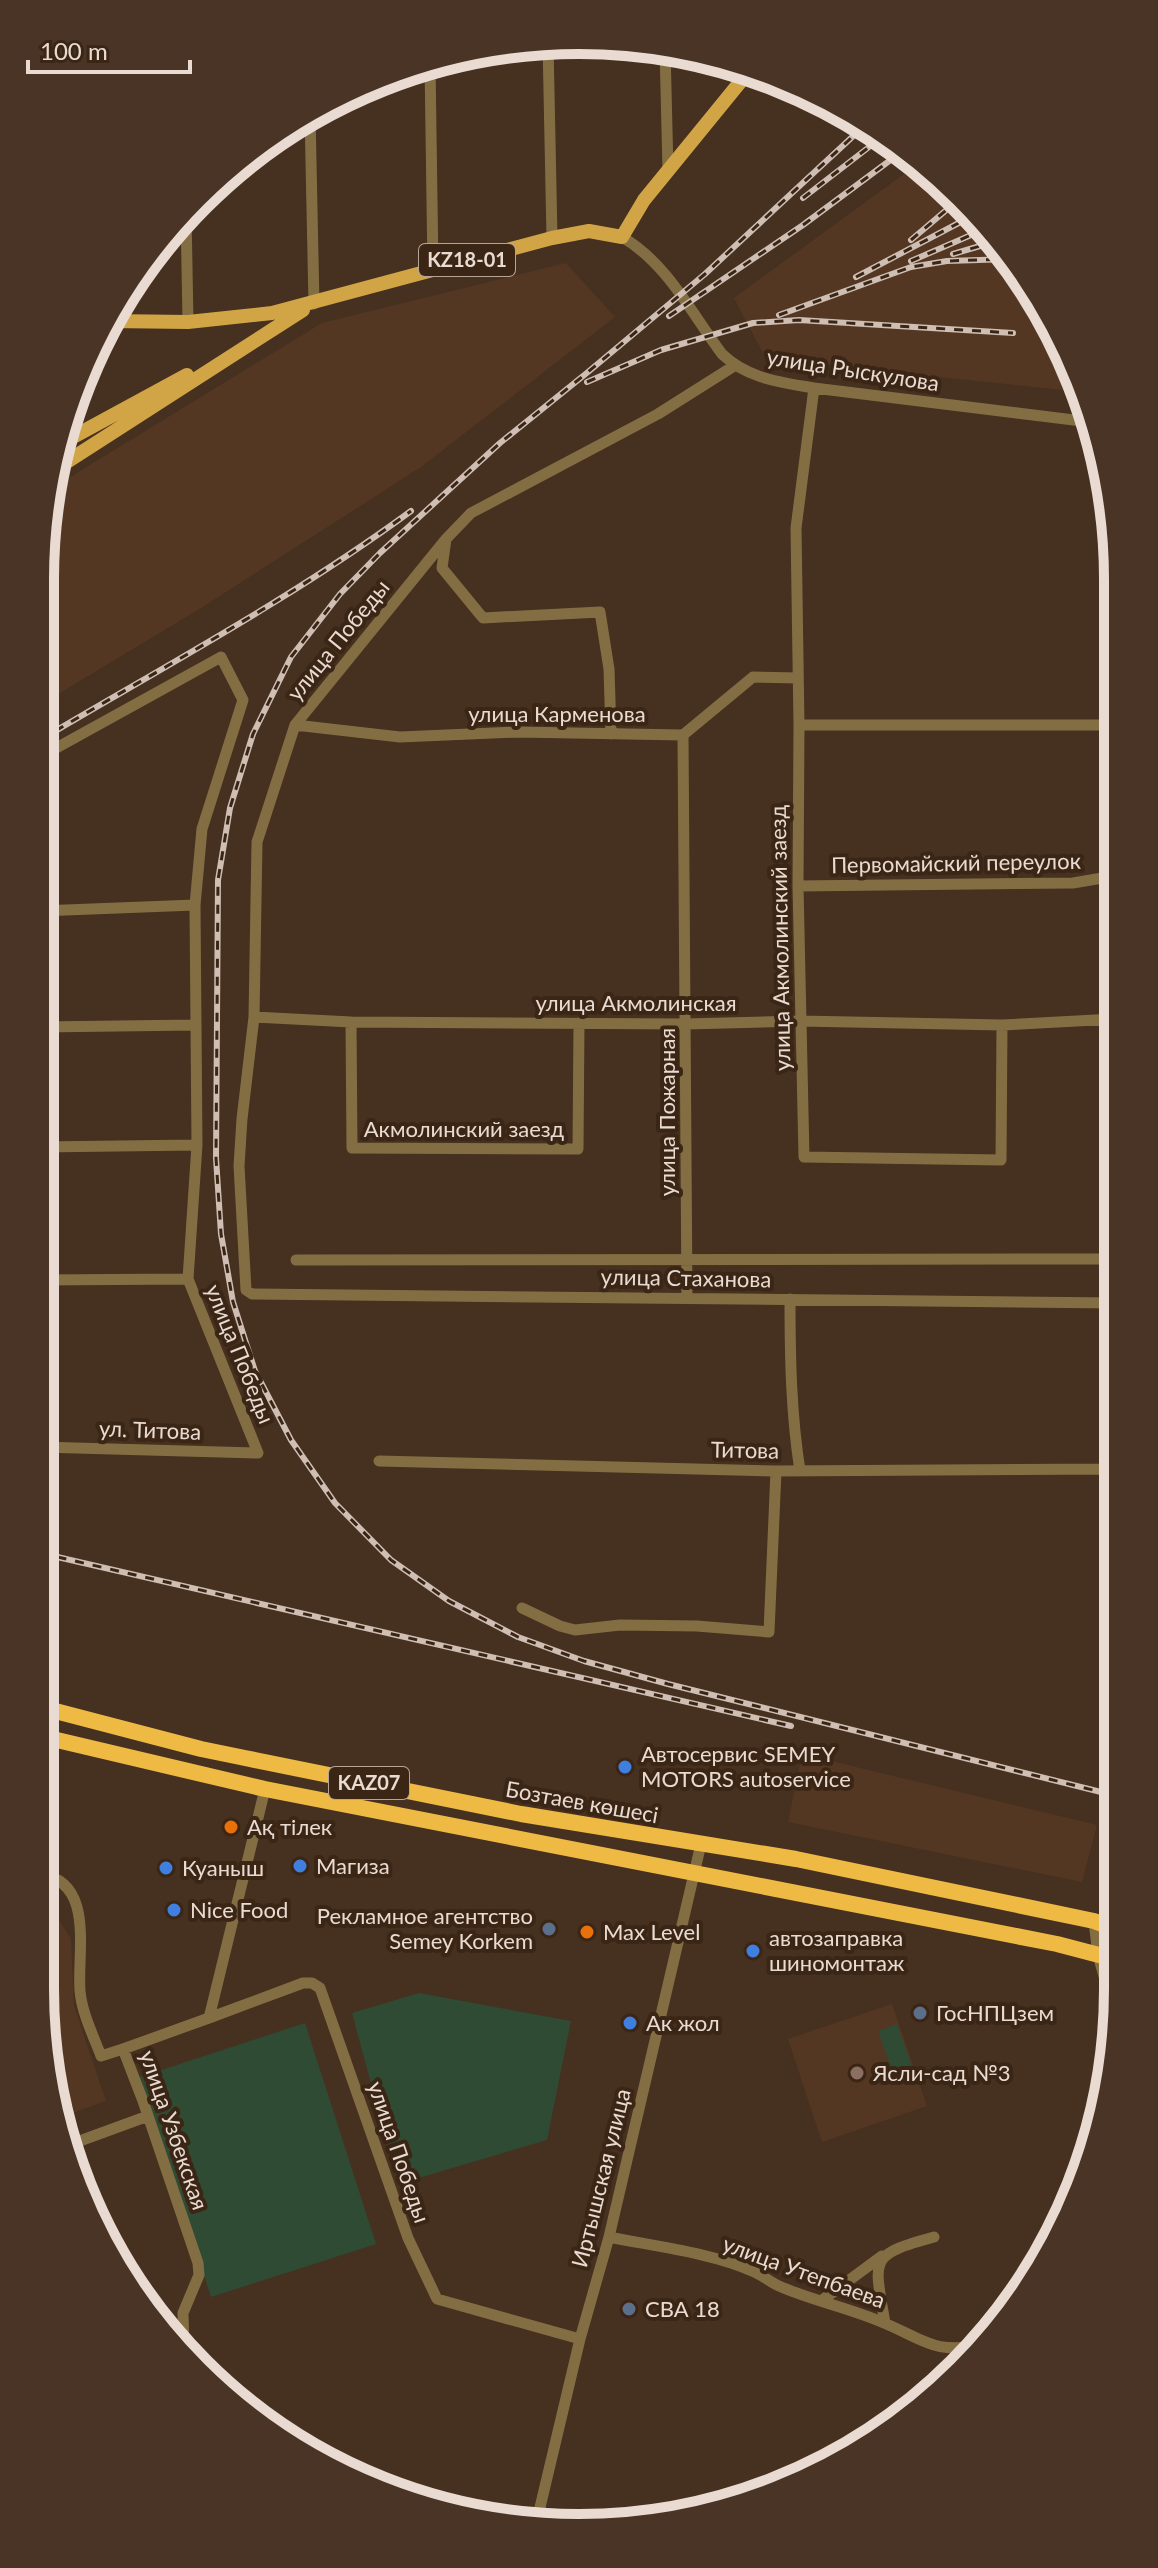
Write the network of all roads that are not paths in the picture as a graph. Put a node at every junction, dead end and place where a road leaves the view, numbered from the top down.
1 (548, 55) edge
2 (665, 61) edge
3 (430, 76) edge
4 (742, 80) edge
5 (310, 128) edge
6 (668, 171) junction
7 (186, 231) edge
8 (622, 237) junction
9 (552, 238) junction
10 (433, 269) junction
11 (314, 304) junction
12 (121, 321) edge
13 (188, 322) junction
14 (231, 356) junction
15 (734, 366) junction
16 (814, 388) junction
17 (1079, 421) edge
18 (76, 431) edge
19 (68, 461) edge
20 (446, 539) junction
21 (798, 678) junction
22 (295, 725) junction
23 (799, 725) junction
24 (1104, 725) edge
25 (611, 734) junction
26 (683, 735) junction
27 (54, 749) edge
28 (1104, 878) edge
29 (798, 886) junction
30 (195, 905) junction
31 (54, 910) edge
32 (254, 1017) junction
33 (1104, 1019) edge
34 (800, 1021) junction
35 (351, 1022) junction
36 (579, 1023) junction
37 (686, 1024) junction
38 (196, 1025) junction
39 (1002, 1025) junction
40 (54, 1027) edge
41 (197, 1145) junction
42 (54, 1147) edge
43 (688, 1258) junction
44 (1104, 1259) edge
45 (296, 1260) dead end
46 (188, 1279) junction
47 (54, 1280) edge
48 (256, 1294) joint
49 (687, 1297) junction
50 (790, 1299) junction
51 (1104, 1303) edge
52 (54, 1447) edge
53 (258, 1453) joint
54 (379, 1461) dead end
55 (1104, 1469) edge
56 (776, 1471) junction
57 (800, 1471) junction
58 (522, 1608) dead end
59 (54, 1711) edge
60 (54, 1739) edge
61 (265, 1789) junction
62 (701, 1844) junction
63 (695, 1872) junction
64 (54, 1878) edge
65 (1094, 1921) junction
66 (1104, 1925) edge
67 (1098, 1955) junction
68 (1104, 1956) edge
69 (1104, 1976) edge
70 (209, 2018) junction
71 (123, 2049) junction
72 (148, 2116) junction
73 (77, 2142) edge
74 (609, 2237) junction
75 (934, 2237) dead end
76 (884, 2255) junction
77 (821, 2301) junction
78 (885, 2323) junction
79 (184, 2334) edge
80 (580, 2339) junction
81 (961, 2349) edge
82 (539, 2512) edge

1 - 9 street
2 - 6 street
3 - 10 street
4 - 6 main road
5 - 11 street
6 - 8 main road
7 - 13 street
8 - 9 main road, KZ18-01
8 - 15 street, улица Рыскулова
9 - 10 main road, KZ18-01
10 - 11 main road, KZ18-01
11 - 13 main road, KZ18-01
11 - 14 main road
12 - 13 main road, KZ18-01
14 - 18 main road
14 - 19 main road
15 - 16 street, улица Рыскулова
15 - 20 street, улица Победы
16 - 17 street, улица Рыскулова
16 - 21 street, улица Акмолинский заезд
20 - 22 street, улица Победы
20 - 25 street
21 - 23 street, улица Акмолинский заезд
21 - 26 street
22 - 25 street, улица Карменова
22 - 32 street, улица Победы
23 - 24 street
23 - 29 street, улица Акмолинский заезд
25 - 26 street, улица Карменова
26 - 37 street, улица Пожарная
27 - 30 street, улица Победы
28 - 29 street, Первомайский переулок
29 - 34 street, улица Акмолинский заезд
30 - 31 street
30 - 38 street, улица Победы
32 - 35 street, улица Акмолинская
32 - 48 street, улица Победы
33 - 39 street, улица Акмолинская
34 - 37 street, улица Акмолинская
34 - 39 street, улица Акмолинская
34 - 39 street, улица Акмолинский заезд
35 - 36 street, улица Акмолинская
35 - 36 street, Акмолинский заезд
36 - 37 street, улица Акмолинская
37 - 43 street, улица Пожарная
38 - 40 street
38 - 41 street, улица Победы
41 - 42 street
41 - 46 street, улица Победы
43 - 44 street
43 - 45 street
43 - 49 street, улица Пожарная
46 - 47 street
46 - 53 street, улица Победы
48 - 49 street, улица Стаханова
49 - 50 street, улица Стаханова
50 - 51 street, улица Стаханова
50 - 57 street
52 - 53 street, ул. Титова
54 - 56 street, Титова
55 - 57 street, Титова
56 - 57 street, Титова
56 - 58 street
59 - 62 highway, Бозтаев көшесі / KAZ07
60 - 61 highway, KAZ07
61 - 63 highway, KAZ07
61 - 70 street
62 - 63 street, Иртышская улица
62 - 65 highway, Бозтаев көшесі / KAZ07
63 - 67 highway, KAZ07
63 - 74 street, Иртышская улица
64 - 71 street
65 - 66 highway, Бозтаев көшесі / KAZ07
65 - 67 street
67 - 68 highway, KAZ07
67 - 69 street
70 - 71 street, улица Узбекская
70 - 80 street, улица Победы
71 - 72 street, улица Узбекская
72 - 73 street
72 - 79 street, улица Узбекская
74 - 77 street, улица Утепбаева
74 - 80 street, Иртышская улица
75 - 76 street
76 - 77 street
76 - 78 street
77 - 78 street, улица Утепбаева
78 - 81 street, улица Утепбаева
80 - 82 street, Иртышская улица

